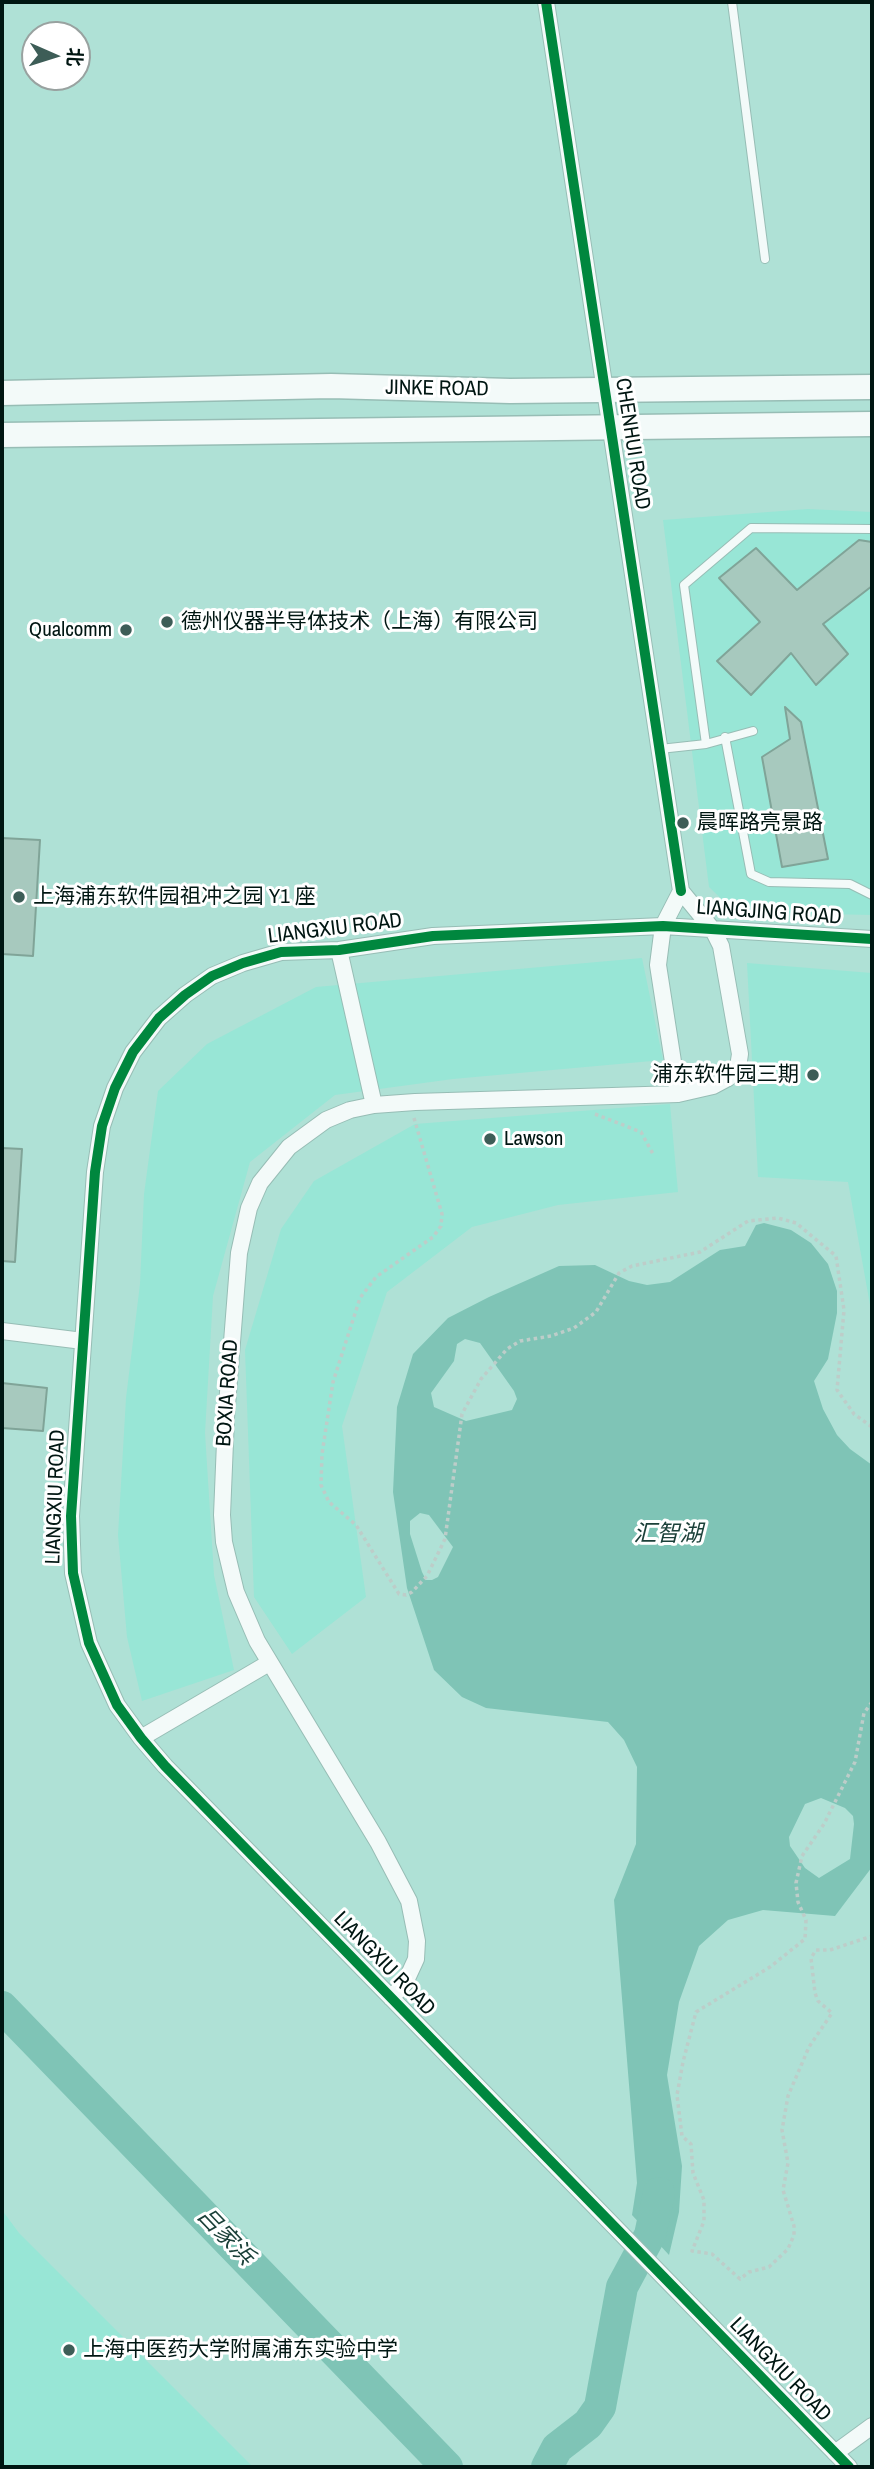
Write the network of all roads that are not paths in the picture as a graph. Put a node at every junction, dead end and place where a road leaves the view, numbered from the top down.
1 (547, 2) edge
2 (732, 2) edge
3 (765, 260) dead end
4 (872, 387) edge
5 (604, 390) junction
6 (2, 393) edge
7 (872, 424) edge
8 (610, 426) junction
9 (2, 435) edge
10 (872, 529) edge
11 (753, 731) dead end
12 (726, 737) junction
13 (706, 744) junction
14 (660, 749) junction
15 (681, 891) junction
16 (872, 895) edge
17 (663, 926) junction
18 (713, 930) junction
19 (872, 939) edge
20 (339, 950) junction
21 (678, 1094) junction
22 (374, 1105) junction
23 (2, 1331) edge
24 (83, 1341) junction
25 (269, 1663) junction
26 (141, 1738) junction
27 (391, 1998) junction
28 (872, 2426) edge
29 (835, 2453) junction
30 (849, 2467) edge

1 - 5 street, CHENHUI ROAD
2 - 3 lane
4 - 5 main road, JINKE ROAD
5 - 6 main road, JINKE ROAD
5 - 8 street, CHENHUI ROAD
7 - 8 main road, JINKE ROAD
8 - 9 main road, JINKE ROAD
8 - 14 street, CHENHUI ROAD
10 - 13 lane
11 - 12 lane
12 - 13 lane
12 - 16 lane
13 - 14 lane
14 - 15 street, CHENHUI ROAD
15 - 17 street
15 - 18 street
17 - 18 street, LIANGJING ROAD
17 - 20 street, LIANGXIU ROAD
17 - 21 street
18 - 19 street, LIANGJING ROAD
18 - 21 street
20 - 22 street
20 - 24 street, LIANGXIU ROAD
21 - 22 street, BOXIA ROAD
22 - 25 street, BOXIA ROAD
23 - 24 street
24 - 26 street, LIANGXIU ROAD
25 - 26 street
25 - 27 street, BOXIA ROAD
26 - 27 street, LIANGXIU ROAD
27 - 29 street, LIANGXIU ROAD
28 - 29 street
29 - 30 street, LIANGXIU ROAD

